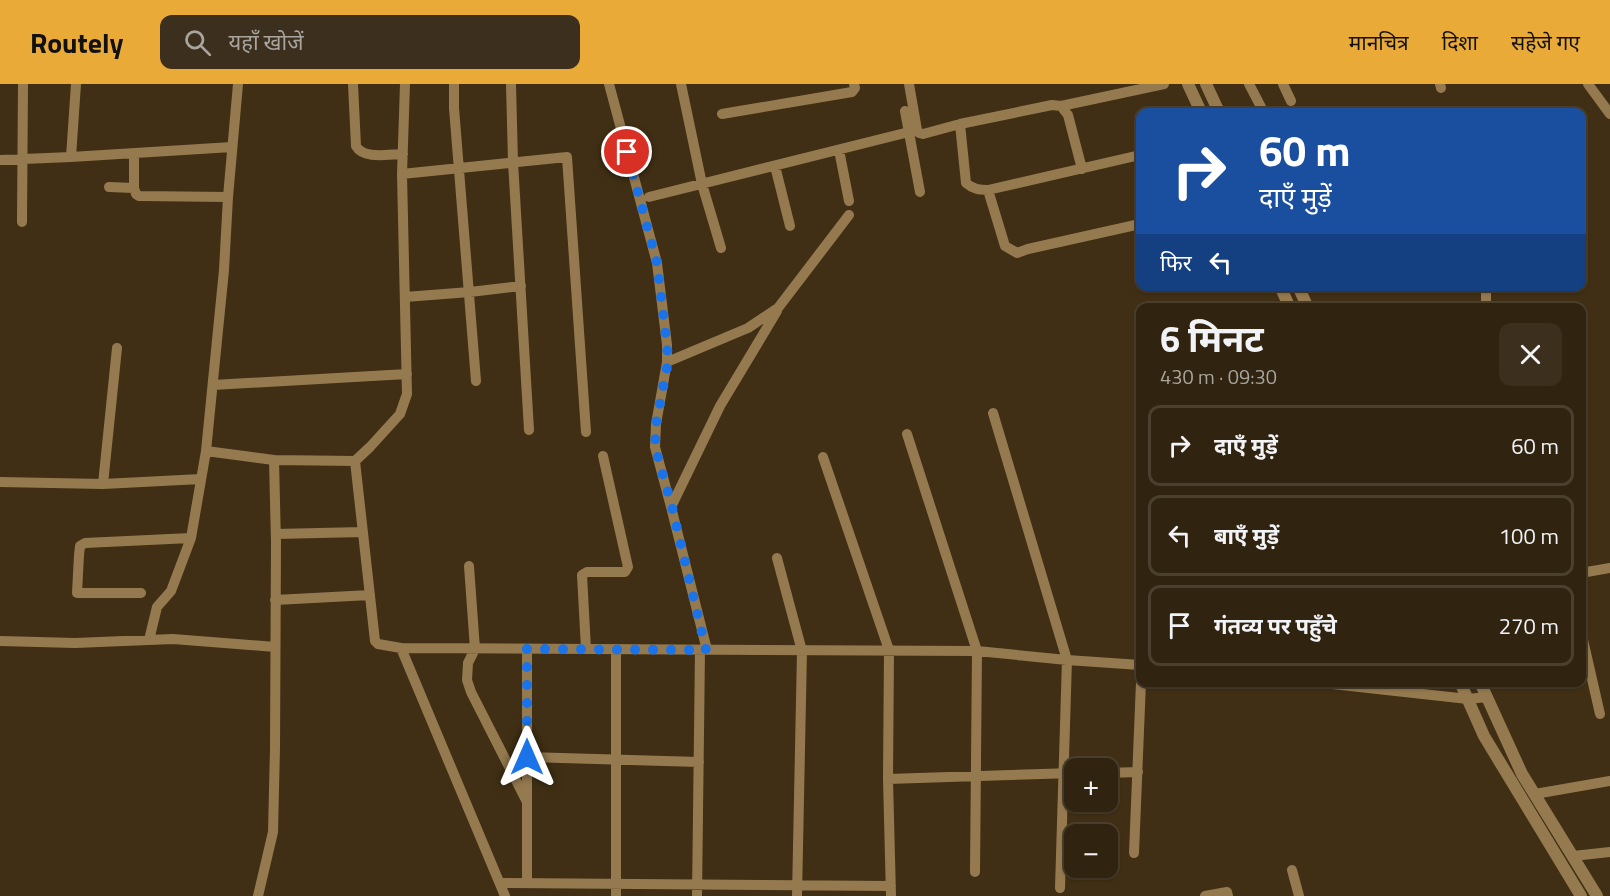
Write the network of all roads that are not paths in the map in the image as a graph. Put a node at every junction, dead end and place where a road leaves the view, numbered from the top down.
1 (23, 84) edge
2 (76, 84) edge
3 (238, 84) edge
4 (353, 84) edge
5 (405, 84) edge
6 (454, 84) edge
7 (510, 84) edge
8 (609, 84) edge
9 (681, 84) edge
10 (854, 84) edge
11 (909, 84) edge
12 (1164, 84) edge
13 (1188, 84) edge
14 (1206, 84) edge
15 (1249, 84) edge
16 (1283, 84) edge
17 (1588, 84) edge
18 (1610, 95) edge
19 (1598, 98) junction
20 (1291, 101) dead end
21 (1061, 106) junction
22 (1261, 107) dead end
23 (1199, 108) edge
24 (1217, 108) edge
25 (905, 111) dead end
26 (722, 114) dead end
27 (1610, 114) edge
28 (960, 124) junction
29 (913, 131) junction
30 (232, 147) junction
31 (839, 150) junction
32 (134, 154) junction
33 (403, 154) junction
34 (1136, 156) edge
35 (71, 157) junction
36 (22, 158) junction
37 (0, 160) edge
38 (513, 162) junction
39 (775, 166) junction
40 (459, 168) junction
41 (1082, 169) junction
42 (402, 174) junction
43 (702, 184) junction
44 (109, 187) dead end
45 (134, 188) junction
46 (988, 190) junction
47 (920, 192) dead end
48 (228, 197) junction
49 (649, 197) dead end
50 (849, 201) dead end
51 (849, 215) dead end
52 (22, 222) dead end
53 (1136, 225) edge
54 (790, 226) dead end
55 (721, 248) dead end
56 (521, 286) junction
57 (470, 292) junction
58 (405, 297) junction
59 (778, 308) junction
60 (117, 348) dead end
61 (668, 362) junction
62 (406, 374) junction
63 (476, 381) dead end
64 (213, 385) junction
65 (993, 413) dead end
66 (530, 430) dead end
67 (586, 432) dead end
68 (907, 434) dead end
69 (206, 451) junction
70 (603, 456) dead end
71 (823, 457) dead end
72 (274, 460) junction
73 (355, 461) junction
74 (201, 479) junction
75 (0, 482) edge
76 (103, 484) junction
77 (672, 507) junction
78 (363, 532) junction
79 (276, 534) junction
80 (191, 538) junction
81 (777, 558) dead end
82 (469, 566) dead end
83 (1610, 568) edge
84 (1586, 572) edge
85 (141, 593) dead end
86 (370, 595) junction
87 (275, 600) junction
88 (149, 640) junction
89 (0, 641) edge
90 (275, 647) junction
91 (401, 648) junction
92 (475, 649) junction
93 (527, 649) junction
94 (586, 649) junction
95 (616, 649) junction
96 (703, 650) junction
97 (889, 650) junction
98 (802, 651) junction
99 (977, 651) junction
100 (1586, 654) edge
101 (1067, 660) junction
102 (1136, 665) edge
103 (1141, 687) edge
104 (1359, 687) edge
105 (1462, 687) edge
106 (1482, 687) edge
107 (1487, 697) junction
108 (1468, 699) junction
109 (1600, 714) dead end
110 (527, 757) junction
111 (1069, 758) edge
112 (616, 760) junction
113 (699, 762) junction
114 (1138, 772) junction
115 (1064, 773) edge
116 (1118, 773) edge
117 (975, 776) junction
118 (888, 779) junction
119 (1610, 781) edge
120 (1535, 794) junction
121 (527, 802) junction
122 (1066, 812) edge
123 (1610, 852) edge
124 (1134, 854) dead end
125 (1573, 856) junction
126 (1292, 870) dead end
127 (975, 872) dead end
128 (500, 883) junction
129 (527, 883) junction
130 (616, 884) junction
131 (697, 884) junction
132 (797, 884) junction
133 (1060, 888) dead end
134 (891, 891) edge
135 (258, 896) edge
136 (506, 896) edge
137 (616, 896) edge
138 (697, 896) edge
139 (797, 896) edge
140 (1205, 896) edge
141 (1228, 896) edge
142 (1299, 896) edge
143 (1581, 896) edge
144 (1597, 896) edge

1 - 36 street
2 - 35 street
3 - 30 street
4 - 33 street
5 - 33 street
6 - 40 street
7 - 38 street
8 - 61 street
9 - 43 street
10 - 26 street
11 - 29 street
12 - 21 street
13 - 23 street
14 - 24 street
15 - 22 street
16 - 20 street
17 - 19 street
18 - 19 street
19 - 27 street
21 - 28 street
21 - 41 street
25 - 29 street
28 - 29 street
28 - 46 street
29 - 31 street
29 - 47 street
30 - 32 street
30 - 48 street
31 - 39 street
31 - 50 street
32 - 35 street
32 - 45 street
33 - 42 street
34 - 41 street
35 - 36 street
36 - 37 street
36 - 52 street
38 - 40 street
38 - 56 street
38 - 67 street
39 - 43 street
39 - 54 street
40 - 42 street
40 - 57 street
41 - 46 street
42 - 58 street
43 - 49 street
43 - 55 street
44 - 45 street
45 - 48 street
46 - 53 street
48 - 64 street
51 - 59 street
56 - 57 street
56 - 66 street
57 - 58 street
57 - 63 street
58 - 62 street
59 - 61 street
59 - 77 street
60 - 76 street
61 - 77 street
62 - 64 street
62 - 73 street
64 - 69 street
65 - 101 street
68 - 99 street
69 - 72 street
69 - 74 street
70 - 94 street
71 - 97 street
72 - 73 street
72 - 79 street
73 - 78 street
74 - 76 street
74 - 80 street
75 - 76 street
77 - 96 street
78 - 79 street
78 - 86 street
79 - 87 street
80 - 85 street
80 - 88 street
81 - 98 street
82 - 92 street
83 - 84 street
86 - 87 street
86 - 91 street
87 - 90 street
88 - 89 street
88 - 90 street
90 - 135 street
91 - 92 street
91 - 128 street
92 - 93 street
92 - 121 street
93 - 94 street
93 - 110 street
94 - 95 street
95 - 96 street
95 - 112 street
96 - 98 street
96 - 113 street
97 - 98 street
97 - 99 street
97 - 118 street
98 - 132 street
99 - 101 street
99 - 117 street
100 - 109 street
101 - 102 street
101 - 111 street
103 - 114 street
104 - 108 street
105 - 108 street
106 - 107 street
107 - 108 street
107 - 120 street
108 - 143 street
110 - 112 street
110 - 121 street
112 - 113 street
112 - 130 street
113 - 131 street
114 - 116 street
114 - 124 street
115 - 117 street
117 - 118 street
117 - 127 street
118 - 134 street
119 - 120 street
120 - 125 street
121 - 129 street
122 - 133 street
123 - 125 street
125 - 144 street
126 - 142 street
128 - 129 street
128 - 136 street
129 - 130 street
130 - 131 street
130 - 137 street
131 - 132 street
131 - 138 street
132 - 134 street
132 - 139 street
140 - 141 street

